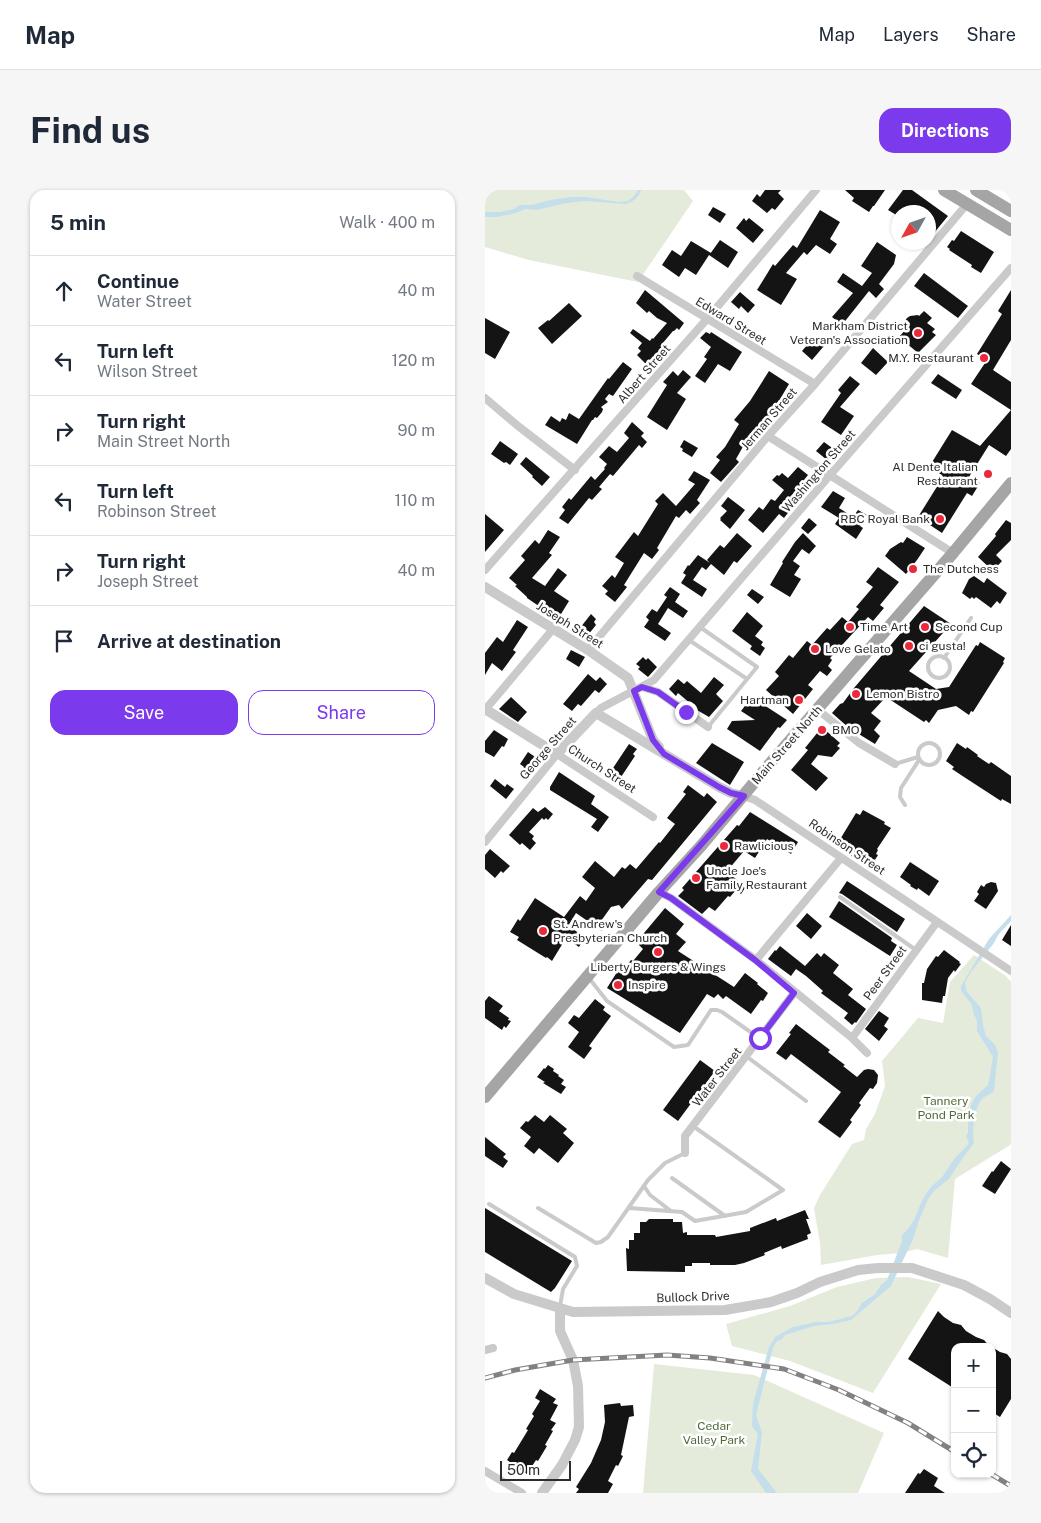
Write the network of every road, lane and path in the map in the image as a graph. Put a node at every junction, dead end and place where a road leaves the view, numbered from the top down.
1 (816, 190) edge
2 (944, 190) edge
3 (975, 190) edge
4 (967, 204) junction
5 (1011, 212) edge
6 (1011, 230) edge
7 (1011, 268) edge
8 (637, 276) dead end
9 (707, 319) junction
10 (815, 384) junction
11 (485, 398) edge
12 (769, 436) junction
13 (575, 470) junction
14 (831, 474) junction
15 (1011, 483) edge
16 (953, 553) junction
17 (485, 570) edge
18 (485, 587) edge
19 (971, 618) dead end
20 (699, 627) junction
21 (553, 629) junction
22 (689, 640) junction
23 (588, 650) junction
24 (944, 658) junction
25 (747, 679) junction
26 (638, 689) junction
27 (485, 709) edge
28 (818, 710) junction
29 (596, 713) junction
30 (708, 727) joint
31 (557, 754) junction
32 (664, 754) junction
33 (918, 759) junction
34 (895, 764) joint
35 (744, 796) junction
36 (905, 805) dead end
37 (653, 817) dead end
38 (485, 842) edge
39 (841, 858) junction
40 (659, 892) junction
41 (840, 897) dead end
42 (937, 922) junction
43 (916, 950) junction
44 (755, 960) junction
45 (1011, 971) edge
46 (587, 977) junction
47 (794, 993) junction
48 (760, 1038) junction
49 (852, 1038) junction
50 (867, 1053) dead end
51 (746, 1056) junction
52 (485, 1097) edge
53 (806, 1101) dead end
54 (693, 1126) junction
55 (685, 1153) joint
56 (672, 1178) dead end
57 (644, 1186) junction
58 (489, 1204) dead end
59 (538, 1208) dead end
60 (629, 1208) junction
61 (671, 1211) junction
62 (725, 1216) junction
63 (485, 1278) edge
64 (560, 1308) junction
65 (1011, 1313) edge
66 (485, 1471) edge
67 (522, 1493) edge
68 (542, 1493) edge

1 - 9 street, Albert Street
2 - 4 main road
3 - 5 main road
4 - 6 main road
4 - 10 street, Jerman Street
7 - 14 street, Washington Street
8 - 9 street, Edward Street
9 - 10 street, Edward Street
9 - 13 street, Albert Street
10 - 12 street, Jerman Street
11 - 13 street
12 - 14 street
12 - 23 street, Jerman Street
13 - 17 street, Albert Street
14 - 16 street
14 - 20 street, Washington Street
15 - 16 main road, Main Street North
16 - 28 main road, Main Street North
18 - 21 street, Joseph Street
19 - 24 lane
20 - 22 street, Washington Street
20 - 25 lane
21 - 23 street, Joseph Street
21 - 27 street
22 - 25 lane
22 - 26 street, Washington Street
23 - 26 street, Joseph Street
24 - 24 lane
25 - 30 lane
26 - 29 street, George Street
26 - 30 street, Joseph Street
26 - 32 street, Robinson Street
27 - 31 street, Church Street
28 - 34 street
28 - 35 main road, Main Street North
29 - 31 street, George Street
29 - 32 street, Robinson Street
31 - 37 street, Church Street
31 - 38 street, George Street
32 - 35 street, Robinson Street
33 - 33 lane
33 - 34 lane
33 - 36 lane
35 - 39 street, Robinson Street
35 - 40 main road, Main Street North
39 - 42 street, Robinson Street
39 - 44 street
40 - 44 street
40 - 46 main road, Main Street North
41 - 43 lane
42 - 43 street, Peer Street
42 - 45 street, Robinson Street
43 - 49 street, Peer Street
44 - 47 street
46 - 48 lane
46 - 52 main road, Main Street North
47 - 48 street, Water Street
47 - 49 street
48 - 51 street, Water Street
49 - 50 street
51 - 53 lane
51 - 54 street, Water Street
54 - 55 street, Water Street
54 - 62 lane
55 - 57 lane
56 - 62 lane
57 - 60 lane
57 - 61 lane
58 - 64 lane
59 - 60 lane
60 - 61 lane
61 - 62 lane
63 - 64 street, Bullock Drive
64 - 65 street, Bullock Drive
64 - 68 street
66 - 67 street

